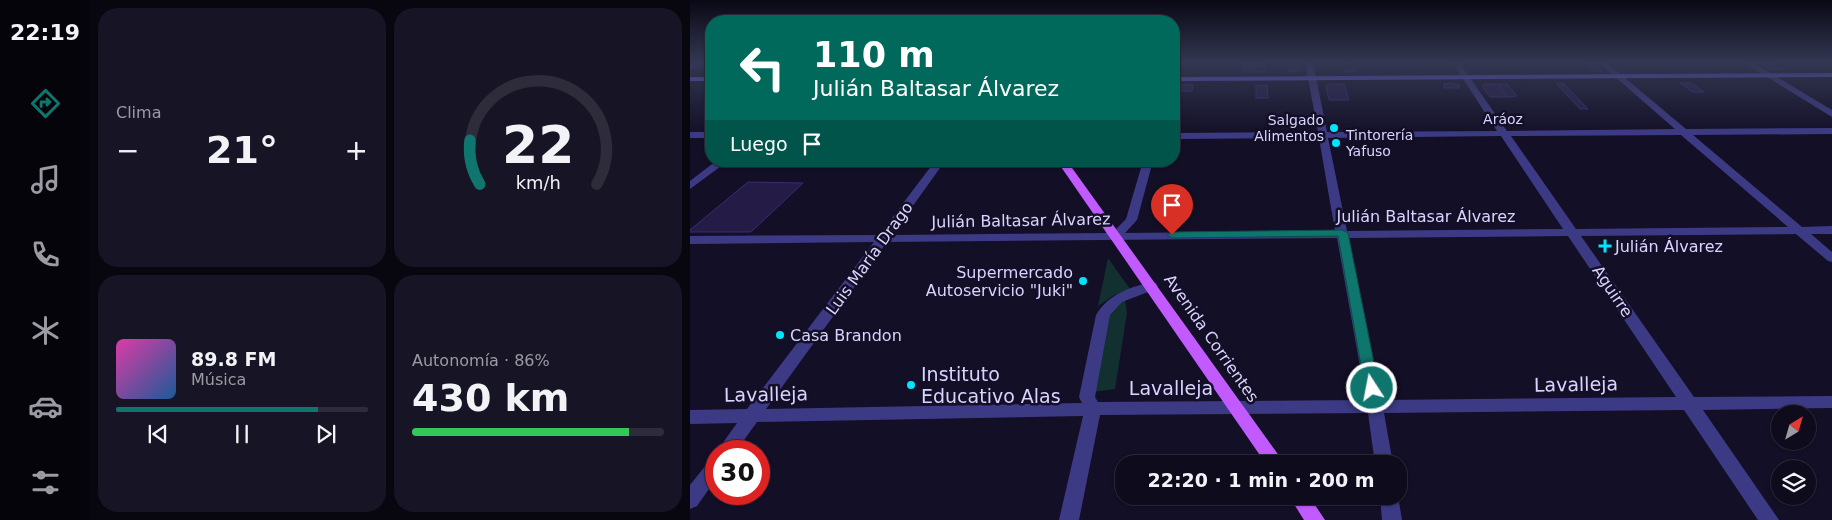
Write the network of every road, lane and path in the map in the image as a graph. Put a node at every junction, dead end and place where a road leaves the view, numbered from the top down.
1 (1314, 86) edge
2 (1471, 86) edge
3 (1630, 86) edge
4 (1786, 86) edge
5 (1832, 114) edge
6 (1832, 131) edge
7 (1682, 132) junction
8 (1502, 133) junction
9 (1322, 134) junction
10 (690, 135) edge
11 (705, 135) edge
12 (1180, 136) edge
13 (715, 167) edge
14 (936, 167) edge
15 (1066, 167) edge
16 (1146, 167) edge
17 (690, 186) edge
18 (1798, 230) junction
19 (1832, 230) edge
20 (1573, 232) junction
21 (1342, 233) junction
22 (1116, 235) junction
23 (884, 238) junction
24 (690, 240) edge
25 (1832, 258) edge
26 (1151, 286) junction
27 (1688, 402) junction
28 (1832, 402) edge
29 (1236, 407) junction
30 (1375, 407) junction
31 (1093, 408) junction
32 (754, 414) junction
33 (690, 417) edge
34 (734, 440) edge
35 (1270, 455) edge
36 (1383, 455) edge
37 (705, 480) edge
38 (690, 500) edge
39 (1304, 505) edge
40 (1390, 505) edge
41 (1069, 520) edge
42 (1315, 520) edge
43 (1392, 520) edge
44 (1769, 520) edge

1 - 9 street
2 - 8 street, Aguirre
3 - 7 street
4 - 5 street
6 - 7 street, Aráoz
7 - 8 street, Aráoz
7 - 18 street
8 - 9 street, Aráoz
8 - 20 street, Aguirre
9 - 12 street, Aráoz
9 - 21 street
10 - 11 street
13 - 17 street
14 - 23 street, Luis María Drago
15 - 22 main road, Avenida Corrientes
16 - 22 street
18 - 19 street, Julián Baltasar Álvarez
18 - 20 street, Julián Baltasar Álvarez
18 - 25 street
20 - 21 street, Julián Baltasar Álvarez
20 - 27 street, Aguirre
21 - 22 street, Julián Baltasar Álvarez
21 - 30 street
22 - 23 street, Julián Baltasar Álvarez
22 - 26 main road, Avenida Corrientes
23 - 24 street, Julián Baltasar Álvarez
23 - 32 street, Luis María Drago
26 - 29 main road, Avenida Corrientes
26 - 31 street
27 - 28 street, Lavalleja
27 - 30 street, Lavalleja
27 - 44 street, Aguirre
29 - 30 street, Lavalleja
29 - 31 street, Lavalleja
29 - 35 main road, Avenida Corrientes
30 - 36 street
31 - 32 street, Lavalleja
31 - 41 street
32 - 33 street, Lavalleja
32 - 34 street, Luis María Drago
37 - 38 street
39 - 42 main road
40 - 43 street

